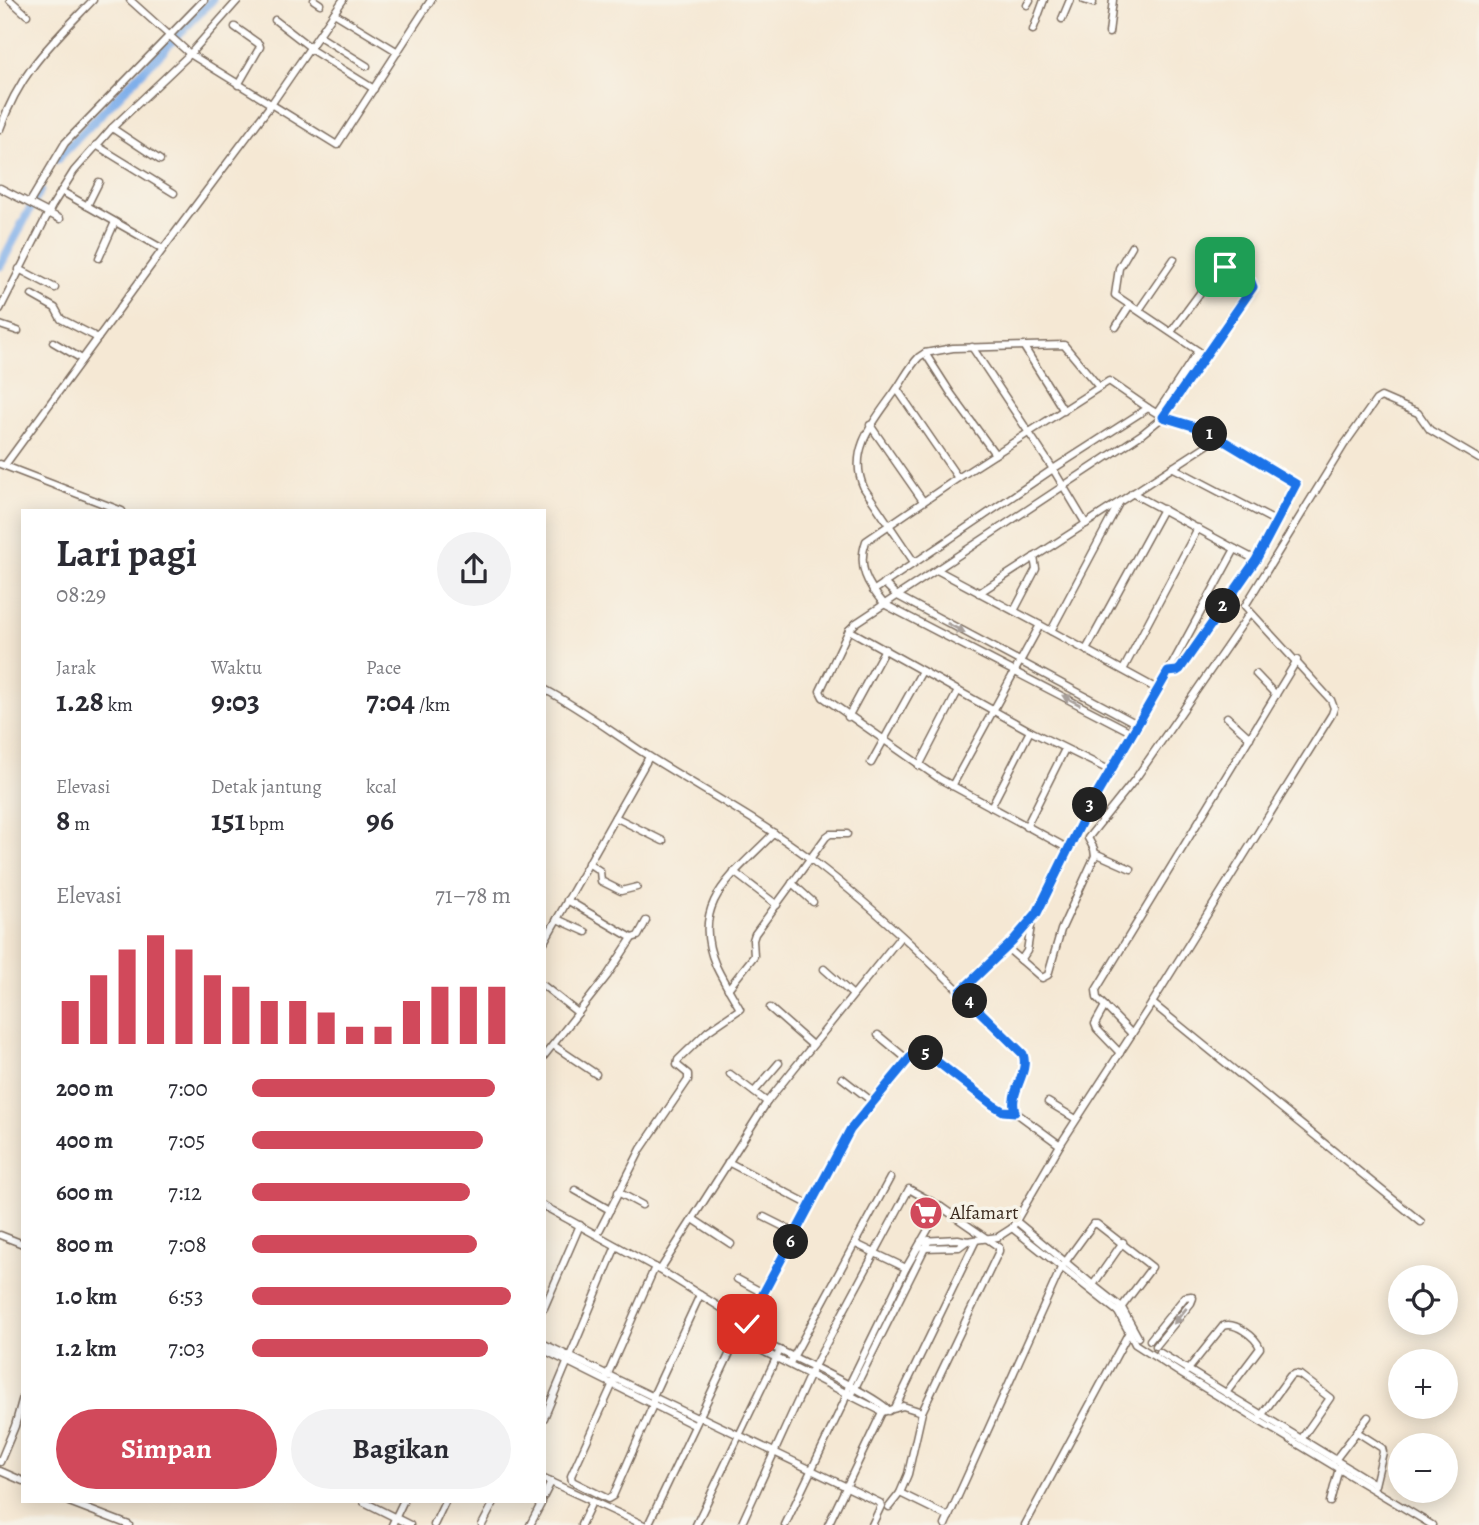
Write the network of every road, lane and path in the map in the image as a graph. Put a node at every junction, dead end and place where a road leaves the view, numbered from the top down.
1 (10, 0) edge
2 (93, 0) edge
3 (130, 0) edge
4 (204, 0) edge
5 (238, 0) edge
6 (343, 0) edge
7 (431, 0) edge
8 (1044, 0) edge
9 (1084, 0) edge
10 (1113, 0) edge
11 (1067, 1) edge
12 (1093, 3) dead end
13 (334, 13) junction
14 (27, 15) dead end
15 (1062, 19) dead end
16 (275, 20) dead end
17 (235, 27) dead end
18 (1033, 30) dead end
19 (1109, 33) dead end
20 (320, 36) junction
21 (170, 37) junction
22 (310, 48) junction
23 (188, 52) junction
24 (398, 52) junction
25 (367, 66) dead end
26 (237, 85) junction
27 (374, 89) junction
28 (271, 106) junction
29 (113, 128) junction
30 (0, 129) edge
31 (96, 145) junction
32 (160, 160) dead end
33 (99, 182) dead end
34 (0, 188) edge
35 (61, 191) junction
36 (174, 193) dead end
37 (31, 203) junction
38 (87, 206) junction
39 (48, 212) junction
40 (60, 219) dead end
41 (115, 222) junction
42 (1132, 246) dead end
43 (163, 249) junction
44 (99, 258) dead end
45 (1174, 259) dead end
46 (19, 269) junction
47 (55, 288) dead end
48 (32, 295) dead end
49 (1130, 305) junction
50 (0, 309) edge
51 (1139, 310) junction
52 (0, 325) edge
53 (1115, 327) dead end
54 (18, 331) dead end
55 (1171, 332) junction
56 (97, 338) junction
57 (53, 342) dead end
58 (972, 347) junction
59 (1024, 347) junction
60 (925, 353) junction
61 (1201, 353) junction
62 (82, 359) junction
63 (1099, 387) junction
64 (897, 389) junction
65 (1148, 408) junction
66 (1064, 411) junction
67 (1160, 415) junction
68 (870, 425) junction
69 (1030, 433) junction
70 (1219, 438) junction
71 (995, 454) junction
72 (1479, 458) edge
73 (3, 464) edge
74 (1172, 467) junction
75 (1053, 469) junction
76 (958, 478) junction
77 (1064, 485) junction
78 (1132, 493) junction
79 (923, 501) junction
80 (1120, 502) junction
81 (117, 509) edge
82 (1163, 509) junction
83 (1277, 522) junction
84 (891, 524) junction
85 (1086, 524) junction
86 (1198, 528) junction
87 (1235, 549) junction
88 (1034, 557) junction
89 (1256, 560) junction
90 (914, 562) junction
91 (937, 570) junction
92 (884, 583) junction
93 (873, 591) junction
94 (979, 593) junction
95 (896, 595) junction
96 (884, 604) junction
97 (1014, 611) junction
98 (1250, 613) junction
99 (1041, 625) junction
100 (849, 630) junction
101 (1051, 631) junction
102 (885, 649) junction
103 (1086, 650) junction
104 (1297, 660) junction
105 (1021, 663) junction
106 (1123, 670) junction
107 (922, 671) junction
108 (1017, 671) junction
109 (1168, 672) junction
110 (1256, 674) dead end
111 (546, 690) edge
112 (1157, 690) junction
113 (958, 691) junction
114 (1276, 695) junction
115 (994, 711) junction
116 (848, 716) junction
117 (1227, 717) dead end
118 (1137, 724) junction
119 (1030, 731) junction
120 (1131, 732) junction
121 (1250, 738) junction
122 (883, 741) junction
123 (1065, 749) junction
124 (649, 757) junction
125 (871, 763) dead end
126 (919, 766) junction
127 (1109, 770) junction
128 (952, 786) junction
129 (991, 807) junction
130 (615, 817) junction
131 (1027, 827) junction
132 (1077, 829) junction
133 (771, 832) junction
134 (847, 834) dead end
135 (1088, 838) junction
136 (663, 841) dead end
137 (1067, 848) junction
138 (1095, 853) junction
139 (811, 859) junction
140 (588, 863) junction
141 (1131, 869) dead end
142 (734, 872) junction
143 (792, 883) junction
144 (637, 887) dead end
145 (567, 900) junction
146 (813, 902) dead end
147 (777, 905) junction
148 (557, 919) junction
149 (1032, 919) junction
150 (646, 921) dead end
151 (586, 932) dead end
152 (901, 936) junction
153 (546, 938) edge
154 (632, 938) junction
155 (1006, 947) junction
156 (1021, 960) junction
157 (824, 969) dead end
158 (546, 988) edge
159 (728, 989) junction
160 (960, 992) junction
161 (853, 995) junction
162 (1152, 1003) junction
163 (1105, 1006) junction
164 (770, 1008) dead end
165 (576, 1015) junction
166 (1132, 1034) junction
167 (878, 1035) dead end
168 (553, 1045) junction
169 (812, 1045) junction
170 (1120, 1053) junction
171 (546, 1054) edge
172 (908, 1059) junction
173 (779, 1063) dead end
174 (596, 1074) dead end
175 (730, 1074) dead end
176 (842, 1077) dead end
177 (754, 1092) junction
178 (767, 1102) junction
179 (1048, 1102) dead end
180 (874, 1103) junction
181 (1015, 1112) junction
182 (1076, 1119) junction
183 (1060, 1144) junction
184 (729, 1162) junction
185 (890, 1178) dead end
186 (575, 1191) dead end
187 (618, 1192) junction
188 (642, 1205) dead end
189 (810, 1205) junction
190 (546, 1207) edge
191 (941, 1207) junction
192 (610, 1210) junction
193 (764, 1217) dead end
194 (693, 1219) junction
195 (1421, 1222) dead end
196 (1014, 1224) junction
197 (580, 1226) junction
198 (796, 1233) junction
199 (0, 1235) edge
200 (597, 1235) junction
201 (986, 1238) junction
202 (950, 1239) junction
203 (976, 1240) junction
204 (925, 1241) junction
205 (967, 1241) junction
206 (1123, 1242) junction
207 (21, 1243) edge
208 (731, 1244) dead end
209 (856, 1244) junction
210 (616, 1246) junction
211 (950, 1248) junction
212 (920, 1249) junction
213 (875, 1254) junction
214 (1063, 1265) junction
215 (906, 1268) junction
216 (657, 1269) junction
217 (737, 1279) dead end
218 (903, 1281) junction
219 (1093, 1284) junction
220 (763, 1293) junction
221 (699, 1295) junction
222 (546, 1303) edge
223 (1120, 1310) junction
224 (747, 1324) junction
225 (739, 1335) junction
226 (1133, 1336) junction
227 (546, 1345) edge
228 (1156, 1349) junction
229 (546, 1351) edge
230 (777, 1353) junction
231 (568, 1359) junction
232 (792, 1360) junction
233 (812, 1371) junction
234 (1185, 1373) junction
235 (607, 1376) junction
236 (614, 1382) junction
237 (850, 1390) junction
238 (1226, 1393) junction
239 (653, 1396) junction
240 (21, 1404) edge
241 (653, 1405) junction
242 (888, 1409) junction
243 (922, 1412) junction
244 (546, 1413) edge
245 (1368, 1417) dead end
246 (1260, 1418) junction
247 (697, 1420) junction
248 (1357, 1432) junction
249 (739, 1436) junction
250 (1302, 1438) junction
251 (774, 1452) junction
252 (0, 1462) edge
253 (1334, 1462) junction
254 (1339, 1468) junction
255 (812, 1470) junction
256 (0, 1471) edge
257 (21, 1480) edge
258 (548, 1481) edge
259 (847, 1487) junction
260 (1374, 1487) junction
261 (900, 1493) junction
262 (592, 1502) junction
263 (1330, 1502) dead end
264 (72, 1503) edge
265 (366, 1503) edge
266 (402, 1503) edge
267 (445, 1503) edge
268 (493, 1503) edge
269 (541, 1503) edge
270 (889, 1507) dead end
271 (395, 1517) junction
272 (949, 1517) junction
273 (634, 1523) edge
274 (129, 1525) edge
275 (392, 1525) edge
276 (410, 1525) edge
277 (434, 1525) edge
278 (482, 1525) edge
279 (530, 1525) edge
280 (582, 1525) edge
281 (646, 1525) edge
282 (696, 1525) edge
283 (741, 1525) edge
284 (785, 1525) edge
285 (828, 1525) edge
286 (872, 1525) edge
287 (945, 1525) edge
288 (1025, 1525) edge
289 (1432, 1525) edge

1 - 14 street
2 - 30 street
3 - 21 street
4 - 21 street
5 - 23 street
6 - 13 street
7 - 24 street
8 - 18 street
9 - 12 street
10 - 19 street
11 - 15 street
13 - 20 street
13 - 24 street
16 - 22 street
17 - 26 street
20 - 22 street
20 - 25 street
21 - 23 street
21 - 37 street
22 - 27 street
22 - 28 street
23 - 26 street
23 - 29 street
24 - 27 street
26 - 28 street
27 - 28 street
28 - 43 street
29 - 31 street
29 - 32 street
31 - 35 street
31 - 36 street
33 - 38 street
34 - 37 street
35 - 38 street
35 - 39 street
37 - 39 street
38 - 41 street
39 - 40 street
39 - 46 street
41 - 43 street
41 - 44 street
42 - 49 street
43 - 56 street
45 - 51 street
46 - 47 street
46 - 50 street
48 - 56 street
49 - 51 street
49 - 53 street
51 - 55 street
52 - 54 street
55 - 61 street
55 - 61 street
56 - 62 street
57 - 62 street
58 - 59 street
58 - 60 street
58 - 69 street
59 - 63 street
59 - 66 street
60 - 64 street
60 - 71 street
61 - 67 street
62 - 73 street
63 - 65 street
63 - 66 street
64 - 68 street
64 - 76 street
65 - 67 street
65 - 75 street
66 - 69 street
67 - 70 street
67 - 77 street
68 - 79 street
68 - 84 street
69 - 71 street
69 - 75 street
70 - 74 street
70 - 83 street
71 - 76 street
72 - 98 street
73 - 81 street
74 - 78 street
74 - 83 street
75 - 77 street
75 - 90 street
76 - 79 street
77 - 85 street
77 - 91 street
78 - 80 street
78 - 82 street
79 - 84 street
80 - 85 street
80 - 101 street
82 - 86 street
82 - 103 street
83 - 89 street
84 - 90 street
84 - 93 street
85 - 88 street
86 - 87 street
86 - 106 street
87 - 89 street
87 - 109 street
88 - 94 street
88 - 97 street
89 - 109 street
90 - 92 street
91 - 94 street
91 - 95 street
92 - 93 street
92 - 95 street
93 - 96 street
94 - 97 street
95 - 96 street
95 -> 105 street
96 - 100 street
96 - 108 street
97 - 99 street
98 - 104 street
98 - 135 street
99 - 101 street
99 - 105 street
100 - 102 street
100 - 116 street
101 - 103 street
102 - 107 street
102 - 116 street
103 - 106 street
104 - 114 street
104 - 162 street
105 - 108 street
105 - 118 street
106 - 112 street
107 - 113 street
107 - 122 street
108 - 115 street
120 -> 108 street
109 - 112 street
110 - 114 street
111 - 124 street
112 - 118 street
113 - 115 street
113 - 126 street
114 - 121 street
115 - 119 street
115 - 128 street
116 - 122 street
117 - 121 street
118 - 120 street
119 - 123 street
119 - 129 street
120 - 127 street
121 - 163 street
122 - 125 street
122 - 126 street
123 - 127 street
123 - 131 street
124 - 130 street
124 - 133 street
126 - 128 street
127 - 132 street
128 - 129 street
129 - 131 street
130 - 136 street
130 - 140 street
131 - 137 street
132 - 135 street
132 - 137 street
133 - 139 street
133 - 142 street
134 - 139 street
135 - 138 street
137 - 149 street
138 - 141 street
138 - 156 street
139 - 143 street
139 - 152 street
140 - 144 street
140 - 145 street
142 - 147 street
142 - 159 street
143 - 146 street
143 - 147 street
145 - 148 street
145 - 154 street
147 - 159 street
148 - 151 street
148 - 153 street
149 - 155 street
149 - 156 street
150 - 154 street
152 - 160 street
152 - 161 street
154 - 165 street
155 - 156 street
155 - 160 street
157 - 161 street
158 - 165 street
159 - 187 street
160 - 181 street
161 - 169 street
162 - 166 street
162 - 195 street
163 - 166 street
163 - 170 street
164 - 169 street
165 - 168 street
166 - 170 street
167 - 172 street
168 - 171 street
168 - 174 street
169 - 178 street
170 - 182 street
172 - 180 street
172 - 181 street
173 - 177 street
175 - 177 street
176 - 180 street
177 - 178 street
178 - 184 street
179 - 182 street
180 - 189 street
181 - 183 street
182 - 183 street
183 - 196 street
184 - 189 street
184 - 194 street
185 - 209 street
186 - 192 street
187 - 188 street
187 - 192 street
189 - 198 street
190 - 197 street
191 - 201 street
191 - 204 street
191 - 213 street
192 - 200 street
193 - 198 street
194 - 208 street
194 - 216 street
196 - 201 street
196 - 214 street
197 - 200 street
197 - 222 street
198 - 220 street
199 - 207 street
200 - 210 street
201 - 203 street
201 - 243 street
202 - 204 street
202 - 205 street
202 - 211 street
203 - 205 street
203 - 242 street
204 - 212 street
205 - 211 street
206 - 214 street
206 - 219 street
206 - 223 street
209 - 213 street
209 - 232 street
210 - 216 street
210 - 231 street
211 - 212 street
212 - 215 street
212 - 218 street
213 - 215 street
213 - 233 street
214 - 219 street
214 - 223 street
214 - 272 street
215 - 218 street
216 - 221 street
216 - 235 street
217 - 220 street
218 - 237 street
219 - 223 street
220 - 224 street
221 - 224 street
221 - 239 street
223 - 226 street
224 - 225 street
225 - 230 street
225 - 247 street
226 - 228 street
226 - 228 street
226 - 288 street
227 - 231 street
228 -> 228 street
228 - 234 street
229 - 231 street
230 - 232 street
230 - 249 street
231 - 235 street
231 - 236 street
231 - 244 street
232 - 233 street
233 - 237 street
233 - 251 street
234 - 238 street
234 - 238 street
234 - 246 street
235 - 236 street
236 - 239 street
236 - 241 street
236 - 241 street
237 - 242 street
237 - 255 street
238 - 246 street
239 - 241 street
239 - 247 street
240 - 252 street
241 - 247 street
242 - 243 street
242 - 259 street
243 - 261 street
245 - 248 street
246 - 250 street
246 - 250 street
246 - 253 street
247 - 249 street
247 - 281 street
248 - 253 street
248 - 260 street
249 - 251 street
249 - 282 street
250 - 253 street
251 - 255 street
251 - 283 street
253 - 254 street
253 - 260 street
254 - 260 street
254 - 263 street
255 - 259 street
255 - 284 street
256 - 257 street
258 - 262 street
259 - 285 street
259 - 286 street
260 - 289 street
261 - 270 street
261 - 272 street
262 - 273 street
262 - 280 street
264 - 274 street
265 - 271 street
266 - 271 street
267 - 277 street
268 - 278 street
269 - 279 street
271 - 275 street
271 - 276 street
272 - 287 street
273 - 281 street

